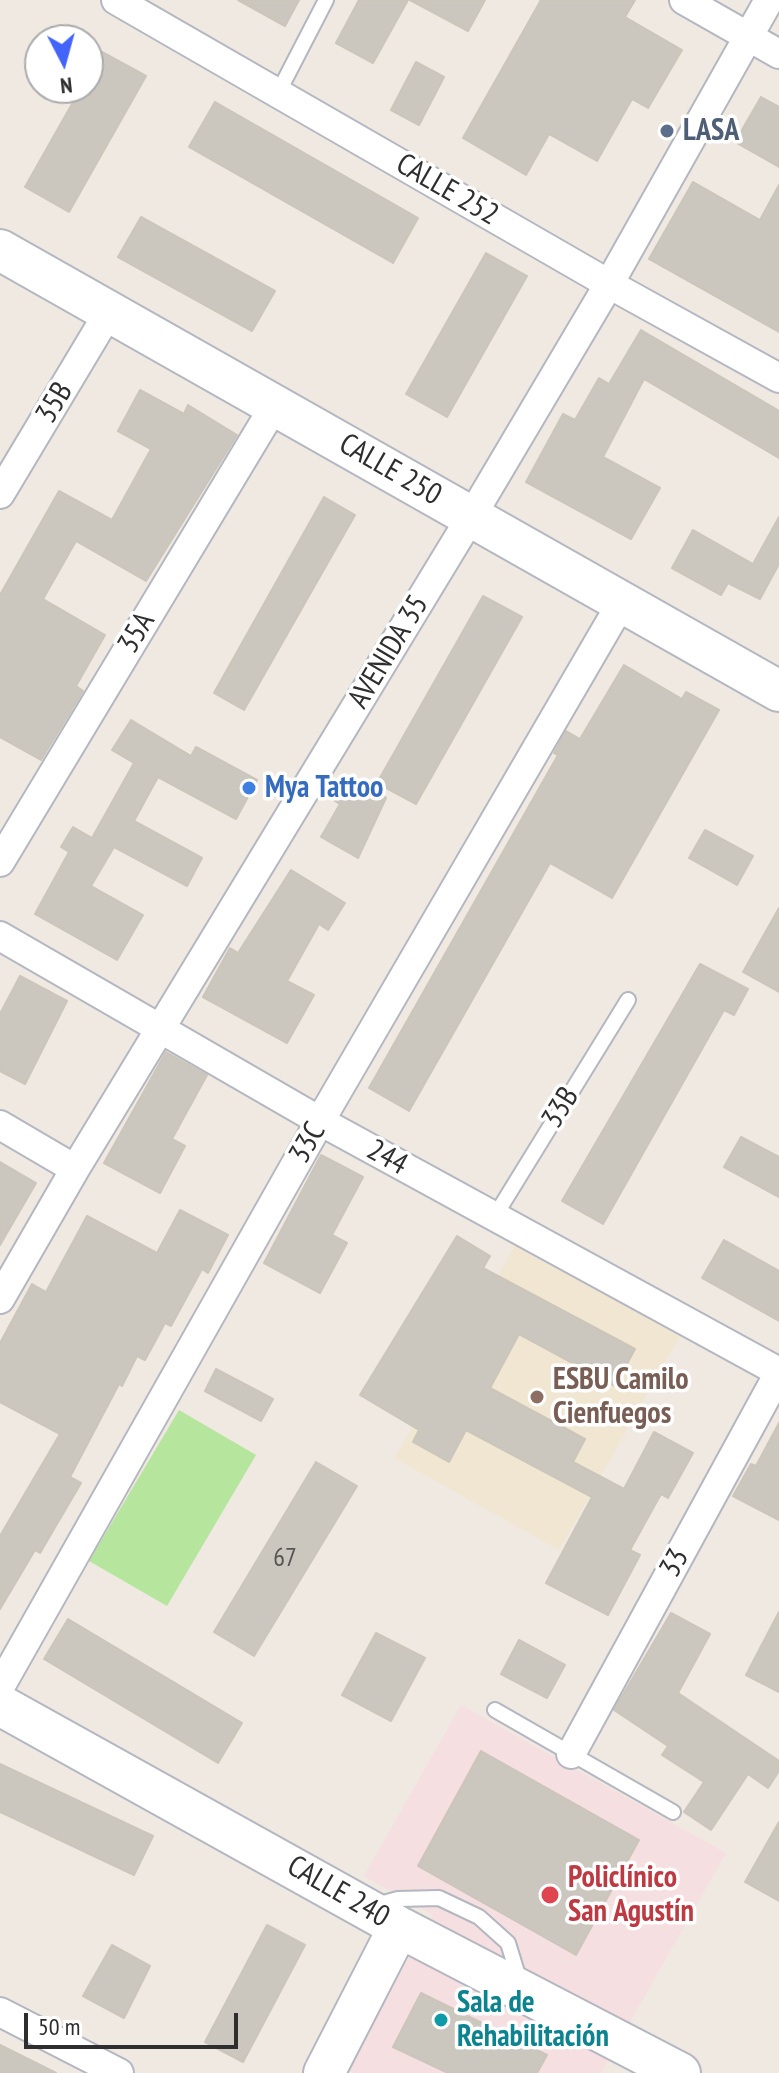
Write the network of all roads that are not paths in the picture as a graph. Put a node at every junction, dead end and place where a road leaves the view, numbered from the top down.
1 (116, 0) edge
2 (326, 0) edge
3 (684, 0) edge
4 (769, 0) edge
5 (749, 37) junction
6 (779, 54) edge
7 (278, 93) junction
8 (0, 250) edge
9 (609, 284) junction
10 (109, 312) junction
11 (779, 378) edge
12 (275, 405) junction
13 (0, 494) edge
14 (471, 517) junction
15 (622, 602) junction
16 (779, 691) edge
17 (0, 862) edge
18 (0, 936) edge
19 (628, 1000) dead end
20 (161, 1027) junction
21 (320, 1121) junction
22 (0, 1125) edge
23 (75, 1169) junction
24 (495, 1216) junction
25 (0, 1299) edge
26 (779, 1372) edge
27 (0, 1687) edge
28 (0, 1705) edge
29 (495, 1710) dead end
30 (571, 1754) junction
31 (673, 1812) dead end
32 (382, 1917) junction
33 (0, 2012) edge
34 (119, 2073) edge
35 (324, 2073) edge
36 (680, 2073) edge

1 - 7 street, CALLE 252
2 - 7 lane
3 - 5 street
4 - 5 street, AVENIDA 35
5 - 6 street
5 - 9 street, AVENIDA 35
7 - 9 street, CALLE 252
8 - 10 main road, CALLE 250
9 - 11 street, CALLE 252
9 - 14 street, AVENIDA 35
10 - 12 main road, CALLE 250
10 - 13 street, 35B
12 - 14 main road, CALLE 250
12 - 17 street, 35A
14 - 15 main road, CALLE 250
14 - 20 street, AVENIDA 35
15 - 16 main road, CALLE 250
15 - 21 street, 33C
18 - 20 street, 244
19 - 24 lane, 33B
20 - 21 street, 244
20 - 23 street, AVENIDA 35
21 - 24 street, 244
21 - 27 street, 33C
22 - 23 street
23 - 25 street, AVENIDA 35
24 - 26 street, 244
26 - 30 street, 33
28 - 32 main road, CALLE 240
29 - 30 lane
30 - 31 lane
32 - 35 main road
32 - 36 main road, CALLE 240
33 - 34 street

